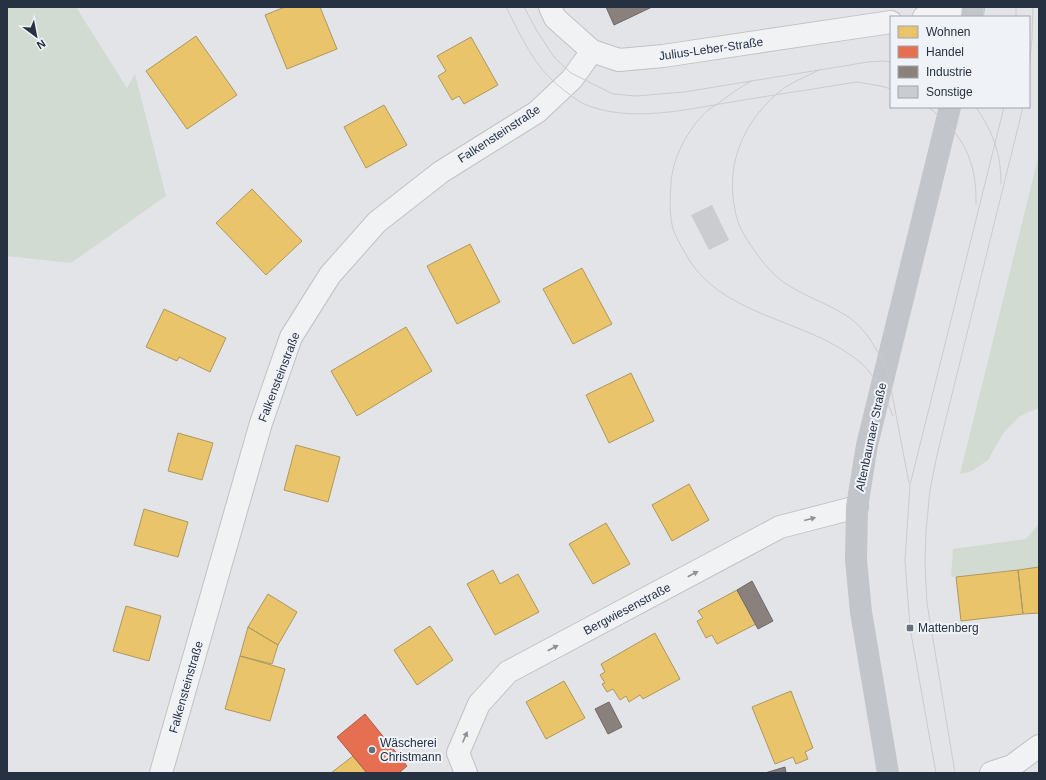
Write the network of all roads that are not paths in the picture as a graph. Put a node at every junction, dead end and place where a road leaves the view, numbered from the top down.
1 (550, 7) edge
2 (973, 11) edge
3 (932, 16) edge
4 (890, 22) edge
5 (592, 51) junction
6 (950, 108) edge
7 (857, 507) junction
8 (1039, 746) edge
9 (161, 773) edge
10 (466, 773) edge
11 (888, 773) edge
12 (991, 773) edge

1 - 5 street, Julius-Leber-Straße
2 - 3 street
4 - 5 street, Julius-Leber-Straße
5 - 9 street, Falkensteinstraße
6 - 7 main road, Altenbaunaer Straße
10 -> 7 street, Bergwiesenstraße
7 - 11 main road, Altenbaunaer Straße
8 - 12 street

